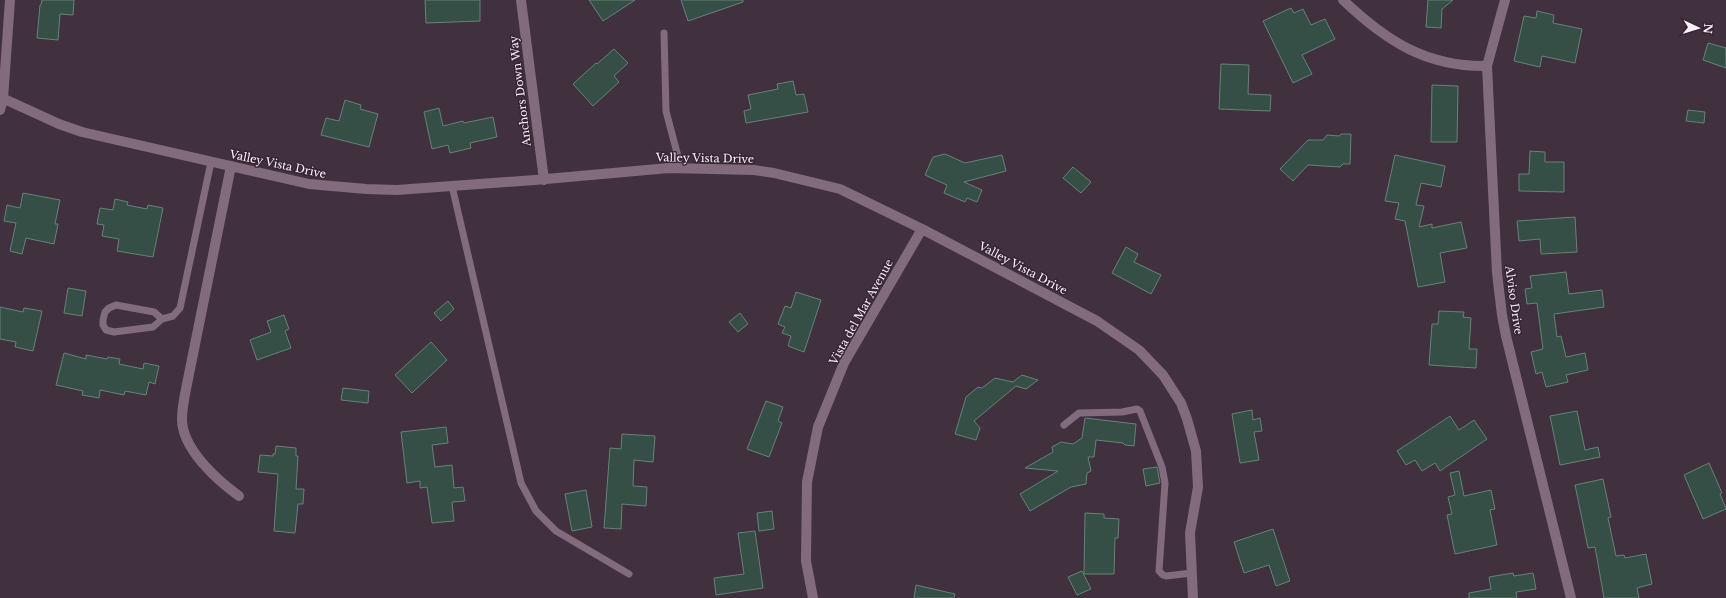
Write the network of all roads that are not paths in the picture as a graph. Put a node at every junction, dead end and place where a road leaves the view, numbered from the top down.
1 (10, 0) edge
2 (521, 0) edge
3 (1343, 0) edge
4 (1506, 0) edge
5 (664, 33) dead end
6 (1487, 66) junction
7 (1, 98) edge
8 (0, 110) edge
9 (211, 162) junction
10 (231, 166) junction
11 (680, 168) junction
12 (544, 180) junction
13 (452, 186) junction
14 (922, 229) junction
15 (162, 319) junction
16 (1064, 425) dead end
17 (239, 496) dead end
18 (1192, 573) junction
19 (629, 574) dead end
20 (813, 598) edge
21 (1193, 598) edge
22 (1571, 598) edge

1 - 7 street
2 - 12 street, Anchors Down Way
3 - 6 street
4 - 6 street, Alviso Drive
5 - 11 lane
6 - 22 street, Alviso Drive
7 - 8 street
7 - 9 street, Valley Vista Drive
9 - 10 street, Valley Vista Drive
9 - 15 lane
10 - 13 street, Valley Vista Drive
10 - 17 street
11 - 12 street, Valley Vista Drive
11 - 14 street, Valley Vista Drive
12 - 13 street, Valley Vista Drive
13 - 19 lane
14 - 18 street, Valley Vista Drive
14 - 20 street, Vista del Mar Avenue
15 - 15 lane
16 - 18 lane
18 - 21 street, Valley Vista Drive

